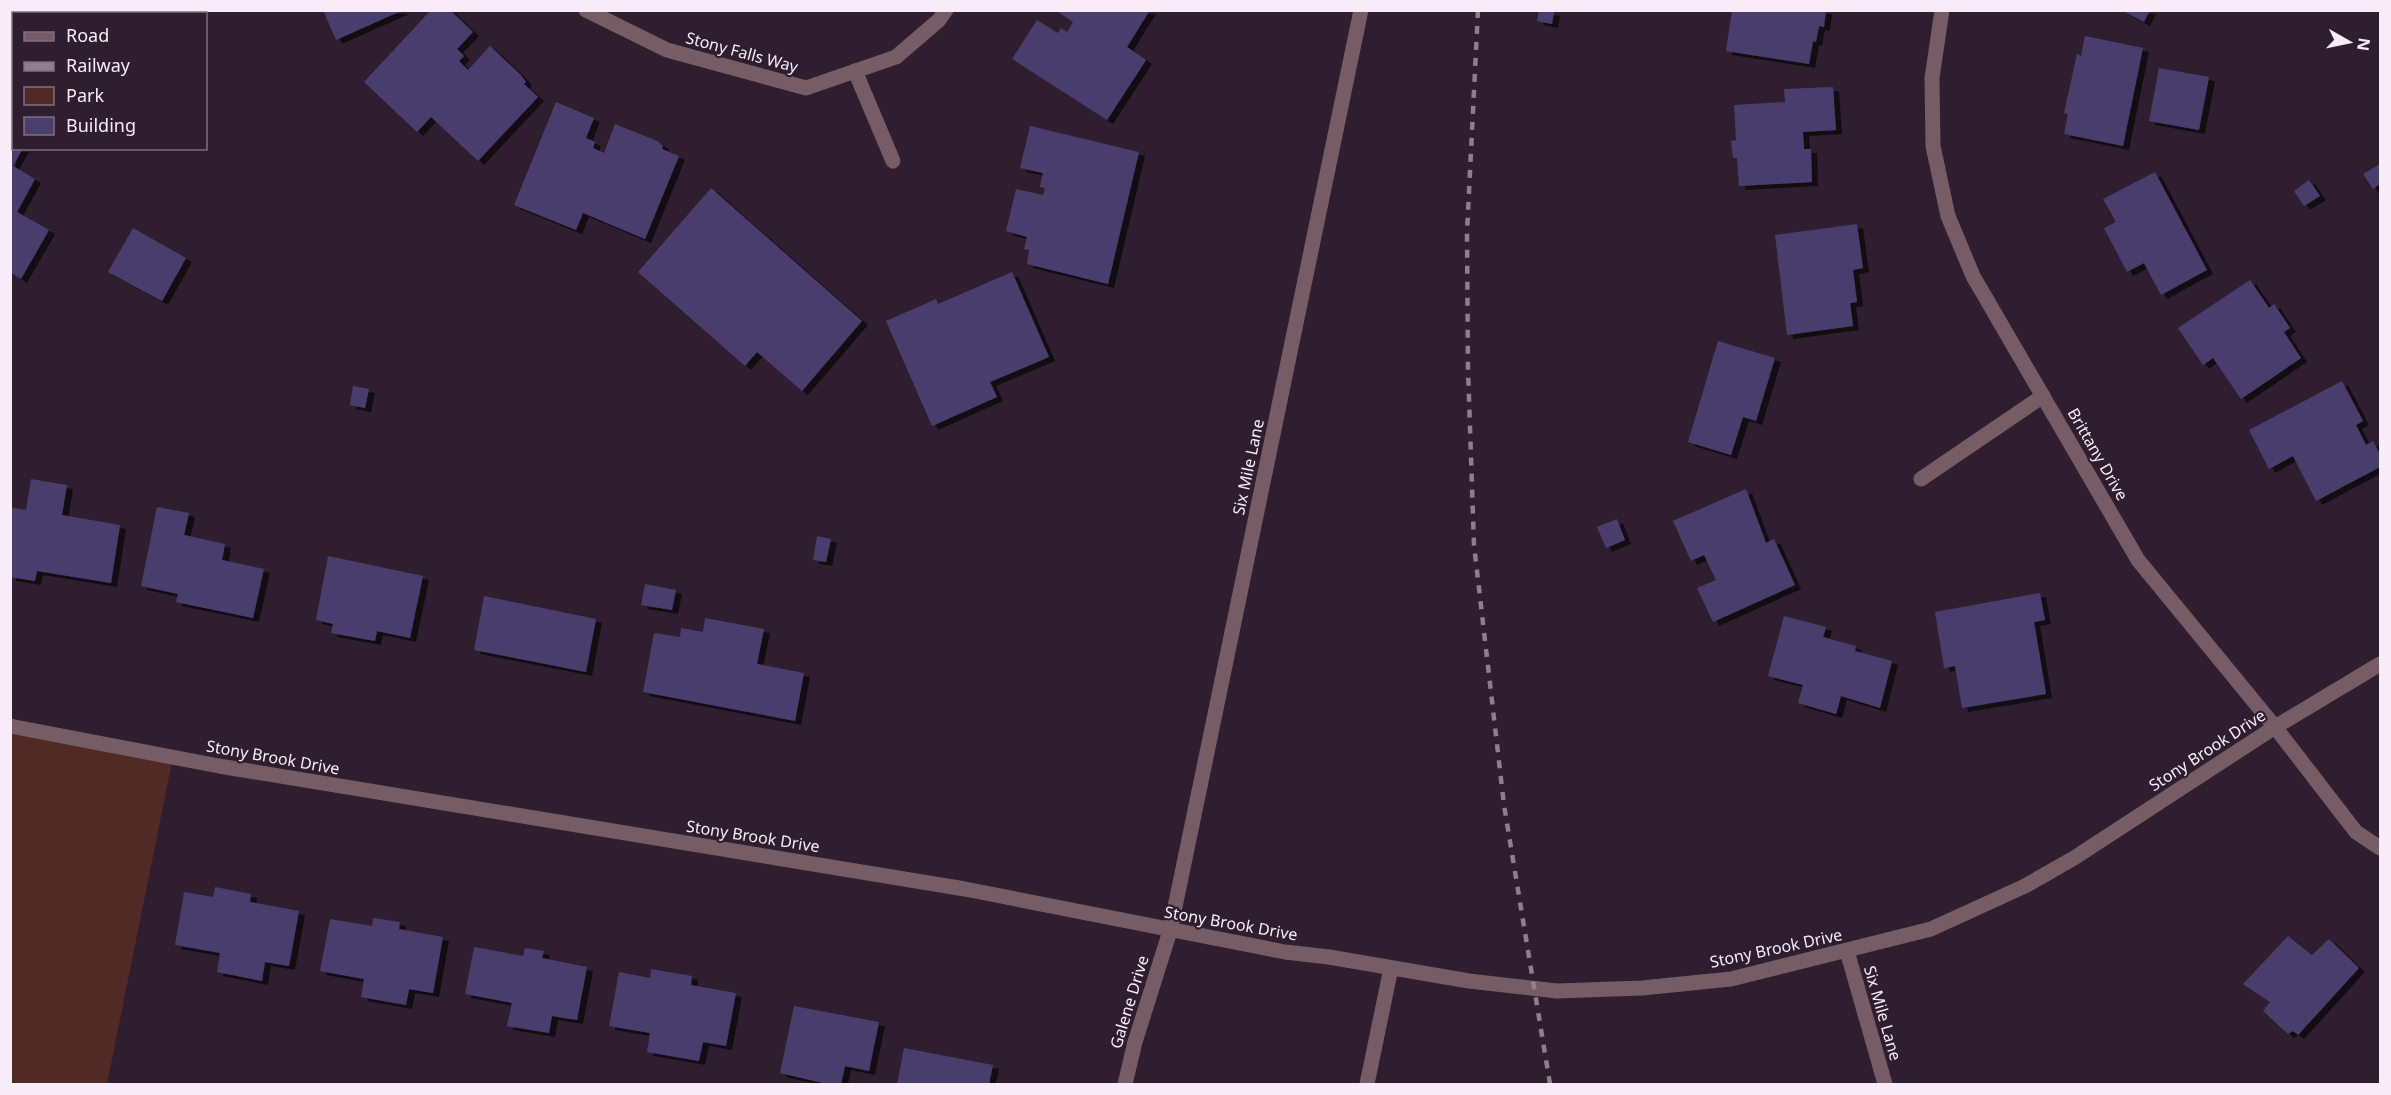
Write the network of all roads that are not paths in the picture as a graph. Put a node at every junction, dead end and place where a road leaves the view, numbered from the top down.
1 (586, 10) edge
2 (946, 10) edge
3 (1361, 10) edge
4 (1942, 10) edge
5 (855, 71) junction
6 (893, 160) dead end
7 (2043, 396) junction
8 (1920, 479) dead end
9 (2380, 664) edge
10 (10, 726) edge
11 (2275, 727) junction
12 (2380, 848) edge
13 (1170, 931) junction
14 (1847, 951) junction
15 (1391, 968) junction
16 (1125, 1084) edge
17 (1367, 1084) edge
18 (1885, 1084) edge

1 - 5 street, Stony Falls Way
2 - 5 street, Stony Falls Way
3 - 13 street, Six Mile Lane
4 - 7 street, Brittany Drive
5 - 6 street
7 - 8 street
7 - 11 street, Brittany Drive
9 - 11 street, Stony Brook Drive
10 - 13 street, Stony Brook Drive
11 - 12 street, Brittany Drive
11 - 14 street, Stony Brook Drive
13 - 15 street, Stony Brook Drive
13 - 16 street, Galene Drive
14 - 15 street, Stony Brook Drive
14 - 18 street, Six Mile Lane
15 - 17 street

